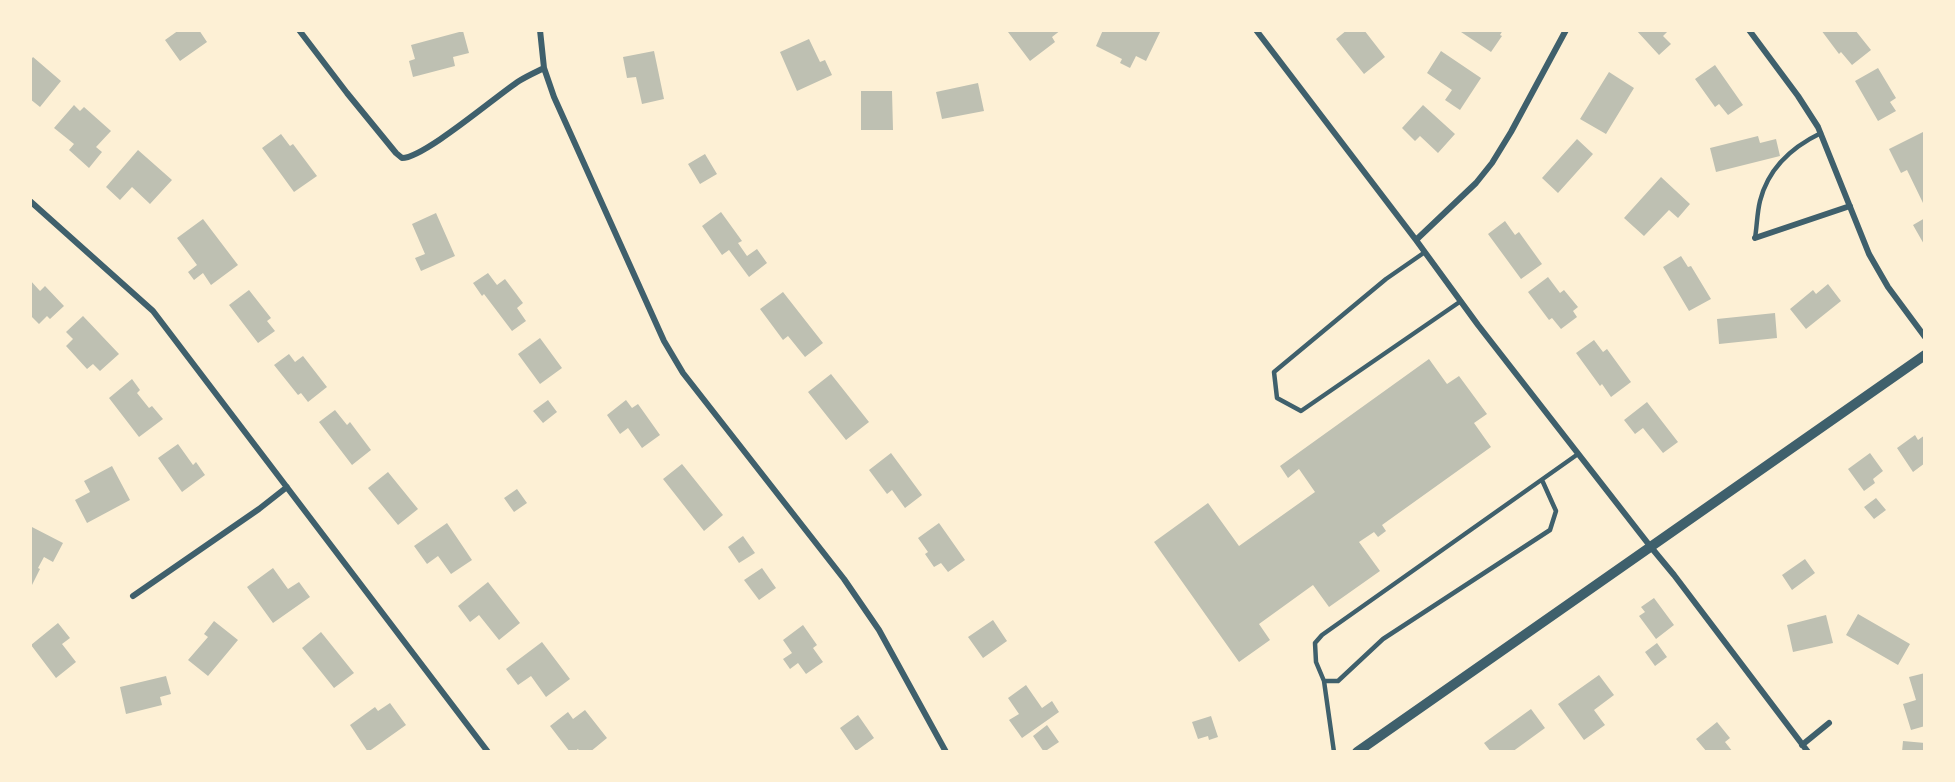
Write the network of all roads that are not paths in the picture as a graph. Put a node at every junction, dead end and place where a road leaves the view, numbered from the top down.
1 (299, 30) edge
2 (540, 30) edge
3 (1256, 30) edge
4 (1566, 30) edge
5 (1749, 30) edge
6 (544, 68) junction
7 (1821, 133) junction
8 (30, 201) edge
9 (1850, 206) junction
10 (1755, 238) joint
11 (1416, 240) junction
12 (1425, 252) junction
13 (1461, 301) junction
14 (1925, 337) edge
15 (1925, 355) edge
16 (1578, 454) junction
17 (1542, 480) junction
18 (287, 488) junction
19 (1650, 546) junction
20 (134, 596) dead end
21 (1323, 681) junction
22 (1829, 723) dead end
23 (1802, 745) junction
24 (486, 749) edge
25 (477, 752) edge
26 (946, 752) edge
27 (1334, 752) edge
28 (1357, 752) edge
29 (1808, 752) edge

1 - 6 street
2 - 6 street
3 - 11 street
4 - 11 street
5 - 7 street
6 - 26 street
7 - 9 street
7 - 10 lane
8 - 18 street
9 - 10 street
9 - 14 street
11 - 12 street
12 - 13 street
12 - 13 lane
13 - 16 street
15 - 19 street
16 - 17 lane
16 - 19 street
17 - 21 lane
17 - 21 lane
18 - 20 street
18 - 24 street
19 - 23 street
19 - 28 street
21 - 27 lane
22 - 23 street
23 - 29 street
24 - 25 street

